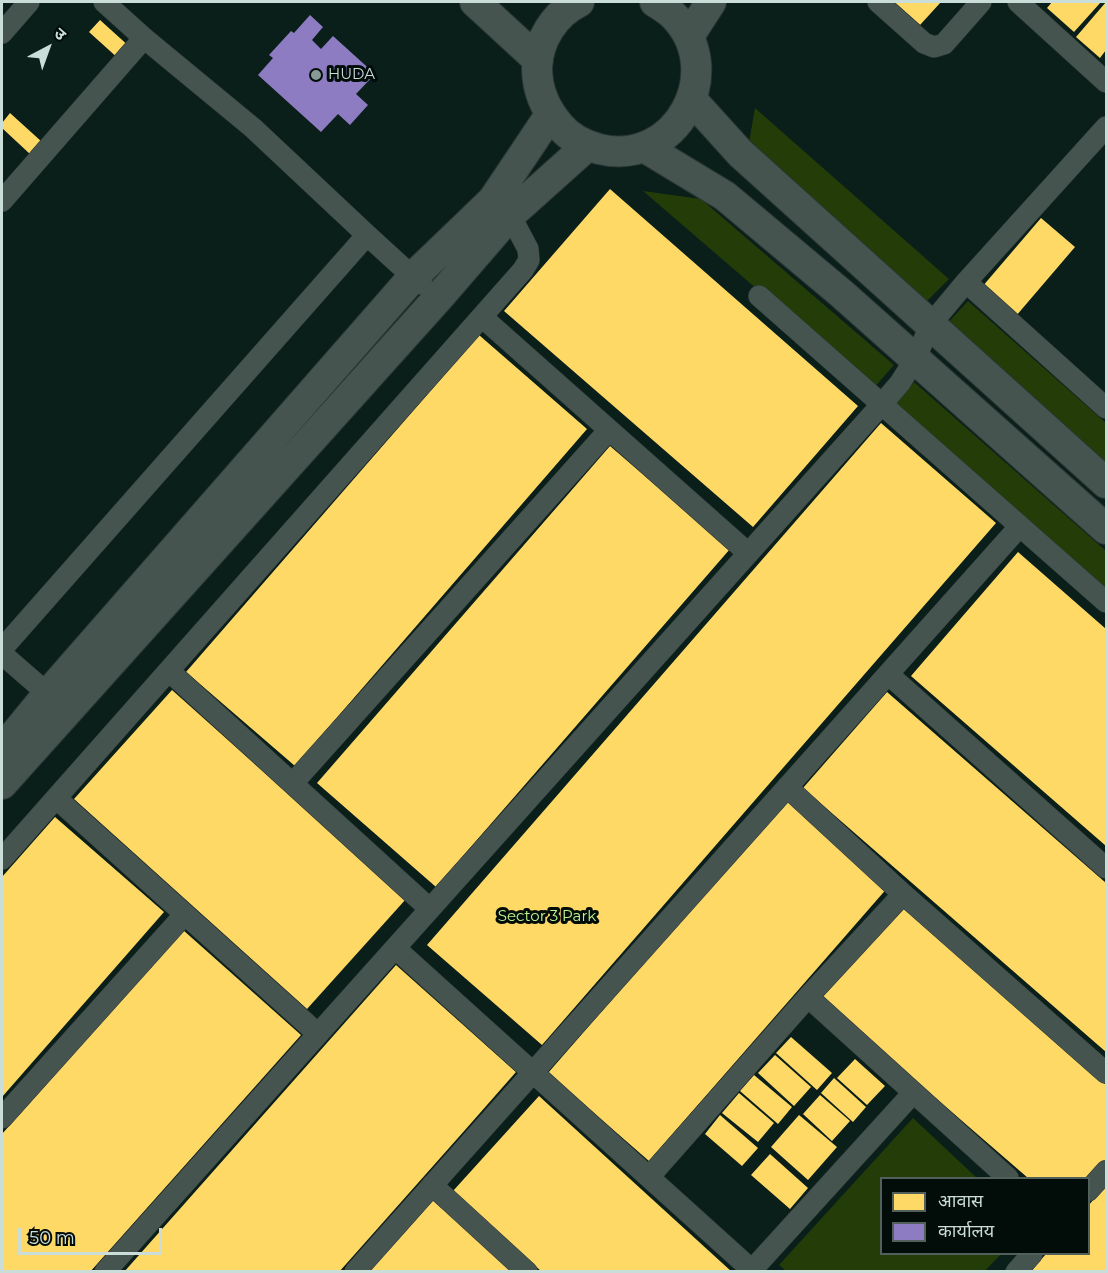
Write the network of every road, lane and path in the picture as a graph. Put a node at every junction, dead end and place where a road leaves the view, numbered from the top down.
1 (29, 2) edge
2 (104, 2) edge
3 (475, 2) edge
4 (579, 2) edge
5 (655, 2) edge
6 (711, 2) edge
7 (878, 2) edge
8 (981, 2) edge
9 (1018, 2) edge
10 (2, 33) edge
11 (689, 36) junction
12 (144, 38) junction
13 (538, 60) junction
14 (1107, 82) edge
15 (692, 100) junction
16 (550, 115) junction
17 (1107, 127) edge
18 (587, 146) junction
19 (644, 147) junction
20 (2, 201) edge
21 (510, 215) junction
22 (367, 236) junction
23 (413, 277) junction
24 (966, 282) junction
25 (440, 296) junction
26 (759, 296) dead end
27 (482, 317) junction
28 (931, 324) junction
29 (915, 359) junction
30 (882, 404) junction
31 (1107, 408) edge
32 (609, 430) junction
33 (1107, 483) edge
34 (1020, 526) junction
35 (1107, 529) edge
36 (748, 553) junction
37 (1107, 602) edge
38 (2, 650) edge
39 (2, 654) edge
40 (169, 670) junction
41 (888, 674) junction
42 (48, 694) junction
43 (2, 750) edge
44 (293, 783) junction
45 (2, 784) edge
46 (787, 787) junction
47 (56, 798) junction
48 (2, 860) edge
49 (1107, 868) edge
50 (903, 894) junction
51 (430, 909) junction
52 (185, 914) junction
53 (395, 948) junction
54 (808, 998) junction
55 (318, 1034) junction
56 (533, 1072) junction
57 (1107, 1073) edge
58 (913, 1093) junction
59 (2, 1118) edge
60 (1107, 1171) edge
61 (649, 1176) junction
62 (1006, 1177) edge
63 (432, 1185) junction
64 (1090, 1190) edge
65 (1031, 1255) edge
66 (753, 1270) edge
67 (105, 1272) edge
68 (355, 1272) edge
69 (527, 1272) edge
70 (1016, 1272) edge

1 - 10 street
2 - 12 street
3 - 13 street
4 - 13 street
5 - 11 street
6 - 11 street
7 - 8 street
9 - 14 street
11 - 15 street
12 - 20 street
12 - 22 street
13 - 16 street
15 - 19 street
15 - 28 street
16 - 18 street
16 - 23 street
17 - 24 street
18 - 19 street
18 - 21 street
19 - 29 street
21 - 25 street
21 - 27 street
22 - 23 street
22 - 38 street
23 - 25 street
23 - 42 street
24 - 28 street
24 - 31 street
25 - 45 street
26 - 30 street
27 - 32 street
27 - 40 street
28 - 29 street
28 - 33 street
29 - 30 street
29 - 35 street
30 - 34 street
30 - 36 street
32 - 36 street
32 - 44 street
34 - 37 street
34 - 41 street
36 - 51 street
39 - 42 street
40 - 44 street
40 - 47 street
41 - 46 street
41 - 49 street
42 - 43 street
44 - 51 street
46 - 50 street
46 - 56 street
47 - 48 street
47 - 52 street
50 - 54 street
50 - 57 street
51 - 53 street
52 - 55 street
52 - 59 street
53 - 55 street
53 - 56 street
54 - 58 street
54 - 61 street
55 - 67 street
56 - 61 street
56 - 63 street
58 - 62 street
58 - 66 street
60 - 64 street
61 - 66 street
63 - 68 street
63 - 69 street
65 - 70 street

